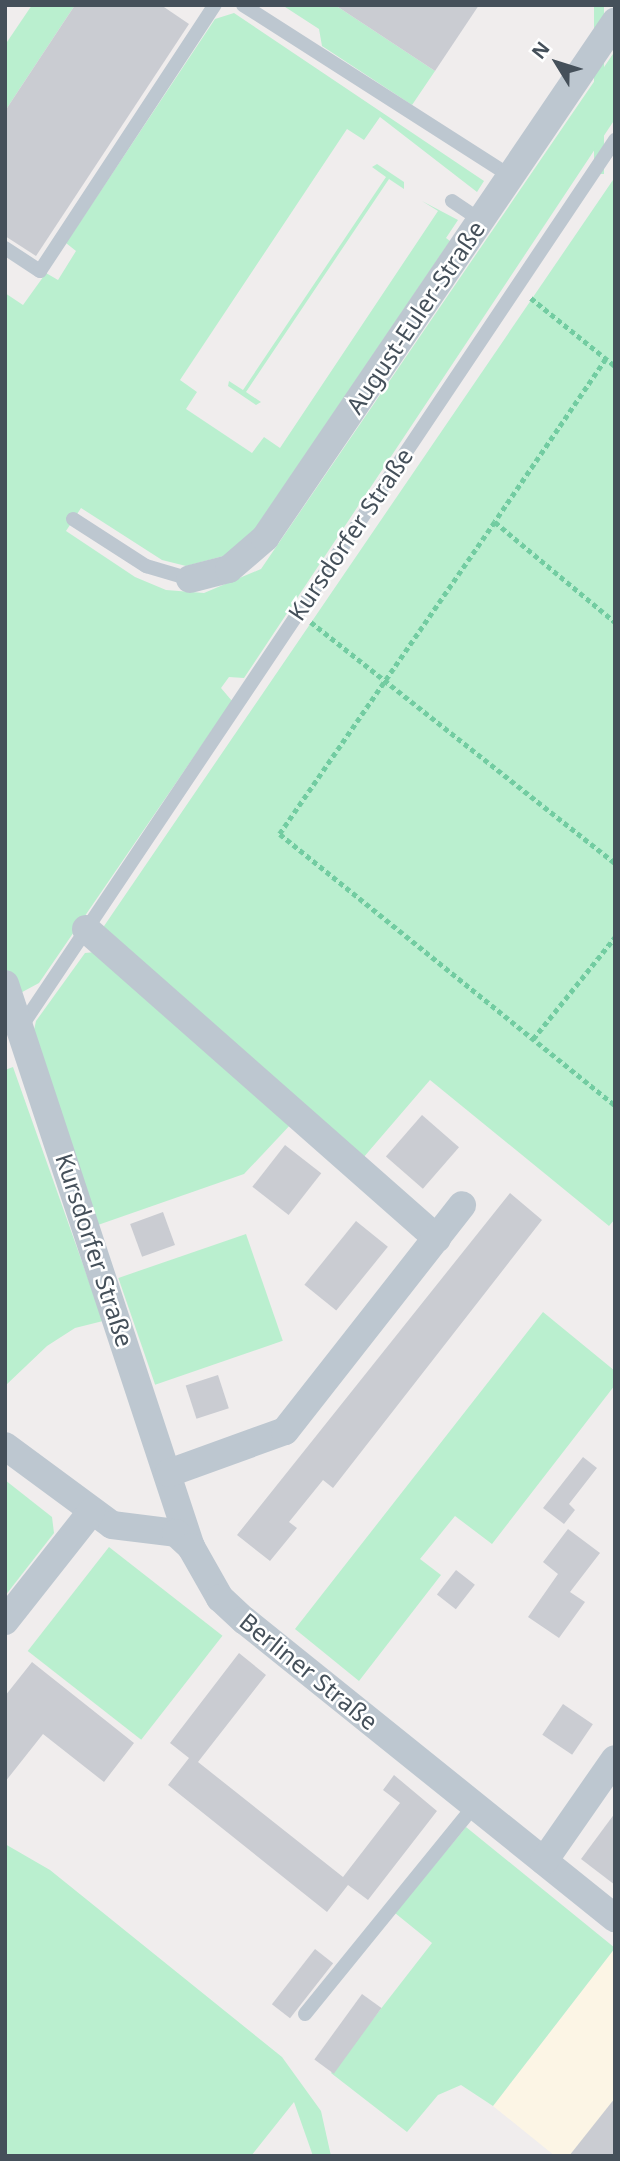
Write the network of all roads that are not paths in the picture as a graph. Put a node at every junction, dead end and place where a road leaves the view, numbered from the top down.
1 (215, 5) edge
2 (243, 5) edge
3 (615, 22) edge
4 (615, 140) edge
5 (510, 176) junction
6 (452, 201) dead end
7 (480, 220) junction
8 (5, 248) edge
9 (73, 519) dead end
10 (190, 579) joint
11 (86, 929) junction
12 (5, 984) edge
13 (22, 1027) junction
14 (462, 1205) dead end
15 (437, 1238) junction
16 (5, 1446) edge
17 (169, 1473) junction
18 (91, 1512) junction
19 (191, 1547) junction
20 (5, 1621) edge
21 (615, 1759) edge
22 (474, 1806) junction
23 (544, 1861) junction
24 (615, 1918) edge
25 (305, 2014) dead end

1 - 8 lane
2 - 5 lane
3 - 5 street, August-Euler-Straße
4 - 11 lane, Kursdorfer Straße
5 - 7 street, August-Euler-Straße
6 - 7 lane
7 - 10 street, August-Euler-Straße
9 - 10 lane
11 - 13 lane, Kursdorfer Straße
11 - 15 street
12 - 13 street, Kursdorfer Straße
13 - 17 street, Kursdorfer Straße
14 - 15 street
15 - 17 street
16 - 18 street
17 - 19 street, Kursdorfer Straße
18 - 19 street
18 - 20 street
19 - 22 street, Berliner Straße
21 - 23 street
22 - 23 street, Berliner Straße
22 - 25 lane
23 - 24 street, Berliner Straße

